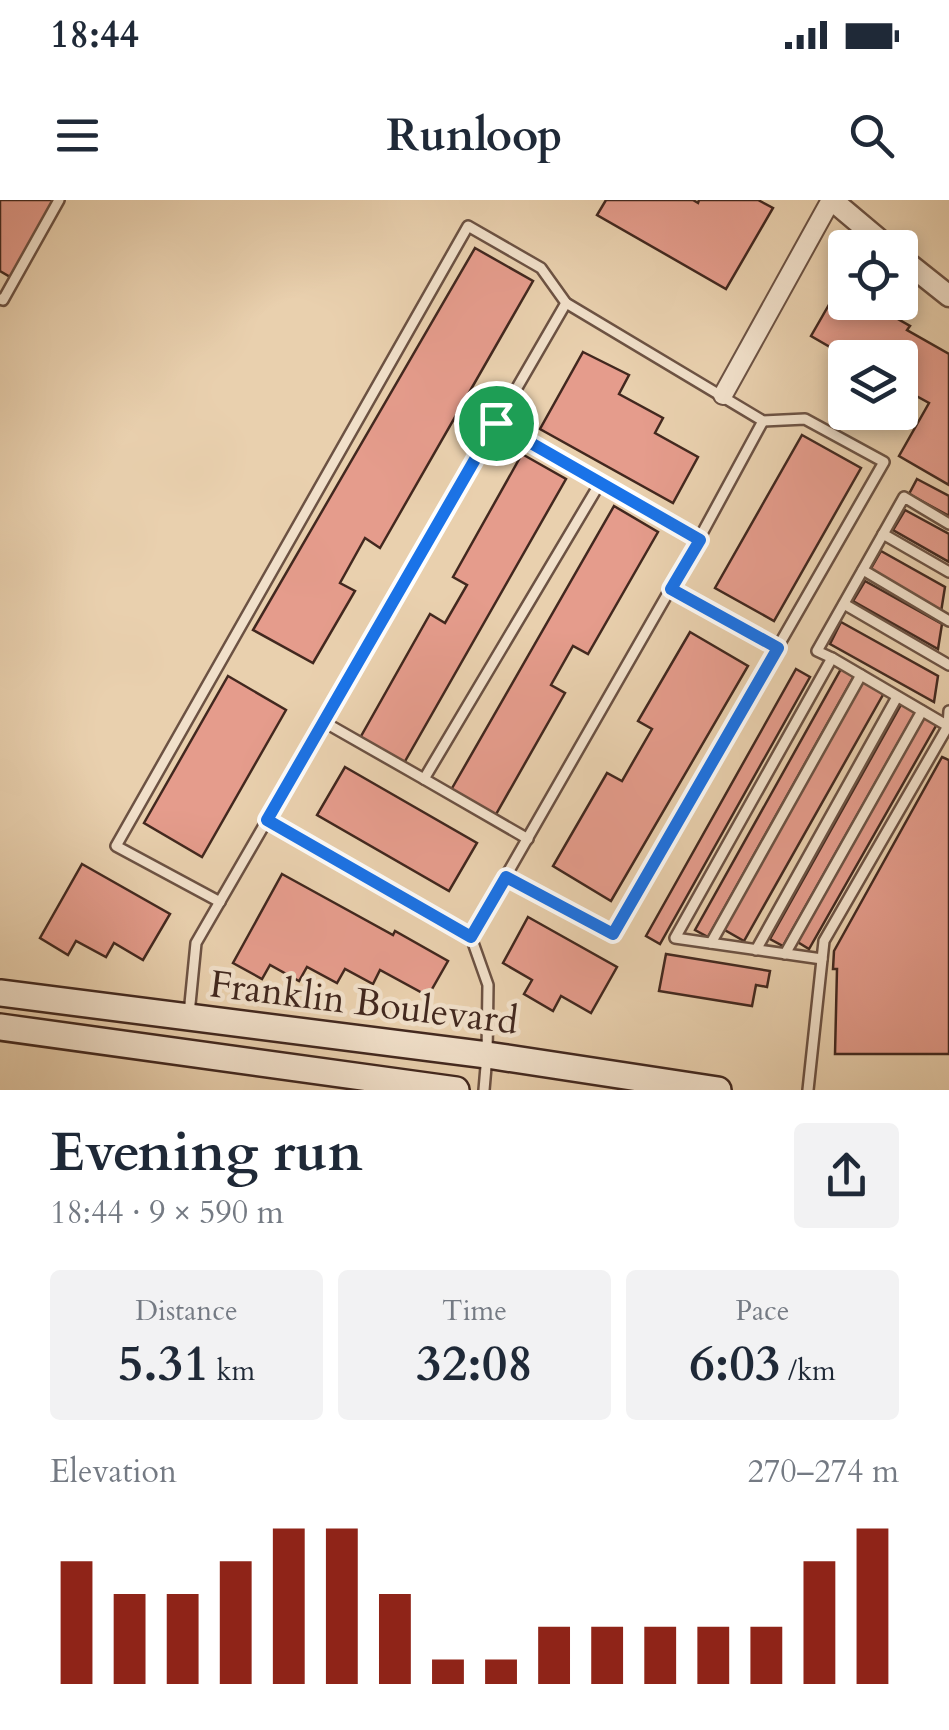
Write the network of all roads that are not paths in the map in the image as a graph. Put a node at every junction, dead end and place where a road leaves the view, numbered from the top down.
1 (59, 200) edge
2 (832, 200) edge
3 (868, 230) edge
4 (918, 271) edge
5 (949, 296) edge
6 (1, 302) edge
7 (566, 303) junction
8 (723, 395) junction
9 (763, 421) junction
10 (496, 423) junction
11 (600, 482) junction
12 (949, 524) edge
13 (883, 534) junction
14 (700, 540) junction
15 (863, 570) junction
16 (949, 572) edge
17 (671, 589) junction
18 (844, 604) junction
19 (949, 621) edge
20 (778, 648) junction
21 (832, 658) junction
22 (949, 665) edge
23 (861, 675) junction
24 (897, 697) junction
25 (949, 710) edge
26 (922, 711) junction
27 (324, 722) junction
28 (948, 726) edge
29 (424, 779) junction
30 (267, 820) junction
31 (528, 839) junction
32 (506, 877) junction
33 (220, 902) junction
34 (471, 937) junction
35 (711, 943) junction
36 (756, 950) junction
37 (785, 954) junction
38 (822, 959) junction
39 (0, 993) edge
40 (189, 1017) junction
41 (0, 1027) edge
42 (488, 1055) junction
43 (456, 1090) edge
44 (484, 1090) edge
45 (718, 1090) edge
46 (808, 1090) edge

1 - 6 lane
2 - 3 street
2 - 8 street
4 - 5 street
7 - 8 lane
7 - 10 lane
7 - 33 lane
8 - 9 lane
9 - 14 lane
9 - 20 lane
10 - 11 lane
10 - 27 lane
11 - 14 lane
11 - 29 lane
12 - 13 lane
13 - 15 lane
13 - 16 lane
14 - 17 lane
15 - 18 lane
15 - 19 lane
17 - 20 lane
17 - 31 lane
18 - 21 lane
18 - 22 lane
20 - 32 lane
21 - 23 lane
21 - 35 lane
23 - 24 lane
23 - 35 lane
24 - 26 lane
24 - 36 lane
25 - 28 lane
26 - 28 lane
26 - 37 lane
27 - 29 lane
27 - 30 lane
28 - 38 lane
29 - 31 lane
30 - 33 lane
30 - 34 lane
31 - 32 lane
32 - 34 lane
33 - 40 lane
34 - 42 lane
35 - 36 lane
36 - 37 lane
37 - 38 lane
38 - 46 lane
39 - 40 main road, Franklin Boulevard
40 - 42 main road, Franklin Boulevard
41 - 43 main road, Franklin Boulevard
42 - 44 lane
42 - 45 main road, Franklin Boulevard

